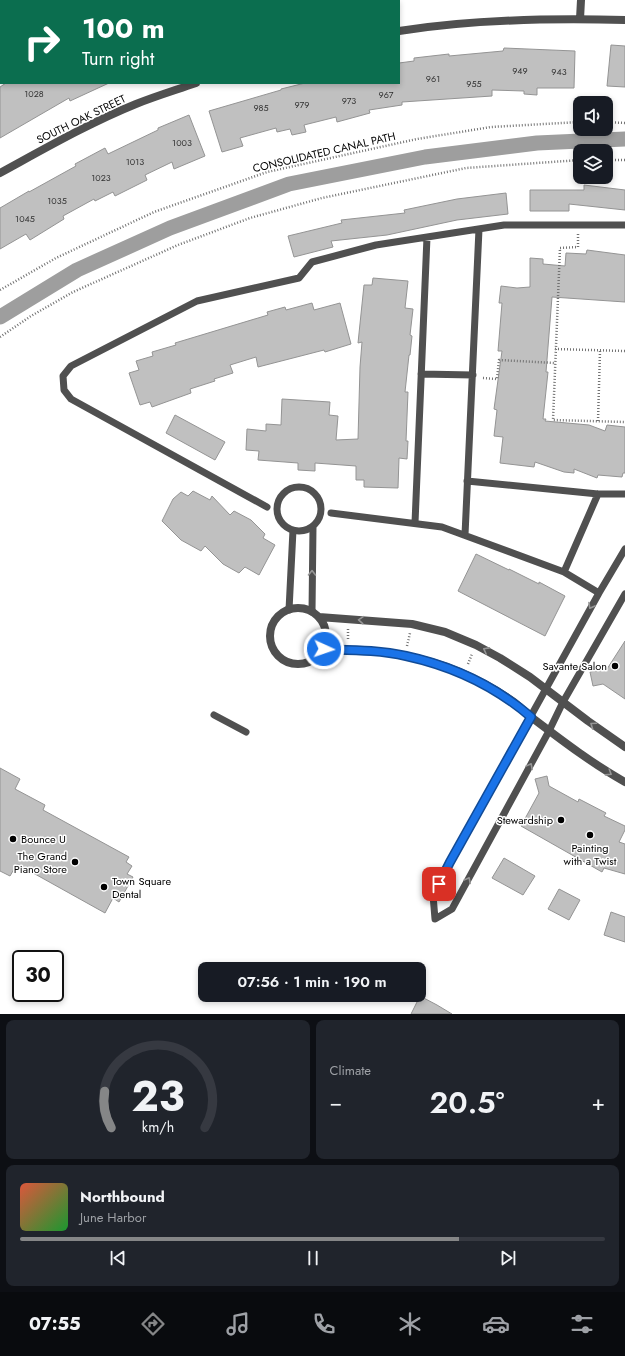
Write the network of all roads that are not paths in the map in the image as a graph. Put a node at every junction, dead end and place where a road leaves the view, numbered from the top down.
1 (581, 0) edge
2 (580, 19) junction
3 (625, 20) edge
4 (400, 31) edge
5 (193, 84) edge
6 (0, 173) edge
7 (625, 226) edge
8 (480, 229) junction
9 (426, 237) junction
10 (421, 374) junction
11 (472, 376) junction
12 (467, 481) junction
13 (598, 494) junction
14 (625, 494) edge
15 (277, 508) junction
16 (320, 512) junction
17 (415, 523) junction
18 (313, 527) junction
19 (294, 530) junction
20 (465, 535) junction
21 (625, 549) edge
22 (564, 572) junction
23 (599, 592) junction
24 (625, 594) edge
25 (289, 610) junction
26 (315, 615) junction
27 (324, 649) junction
28 (545, 689) junction
29 (563, 702) junction
30 (214, 715) dead end
31 (531, 717) junction
32 (549, 731) junction
33 (246, 732) dead end
34 (625, 746) edge
35 (625, 782) edge

1 - 2 street
2 - 3 street
2 - 4 street
5 - 6 street, SOUTH OAK STREET
7 - 8 lane
8 - 9 lane
8 - 11 lane
9 - 10 lane
9 - 15 lane
10 - 11 lane
10 - 17 lane
11 - 12 lane
12 - 13 lane
12 - 20 lane
13 - 14 lane
13 - 22 lane
15 - 16 lane
15 - 19 lane
16 - 17 lane
16 - 18 lane
17 - 20 lane
18 - 19 lane
26 -> 18 lane
19 - 25 lane
20 - 22 lane
21 - 23 lane
22 - 23 lane
23 -> 28 lane
24 - 29 lane
25 - 26 street
25 - 27 street
26 - 27 street
28 -> 26 street
27 - 31 street
28 - 29 street
28 - 31 lane
29 - 32 lane
34 -> 29 street
30 - 33 lane
31 - 32 street
31 -> 32 lane
32 -> 35 street

